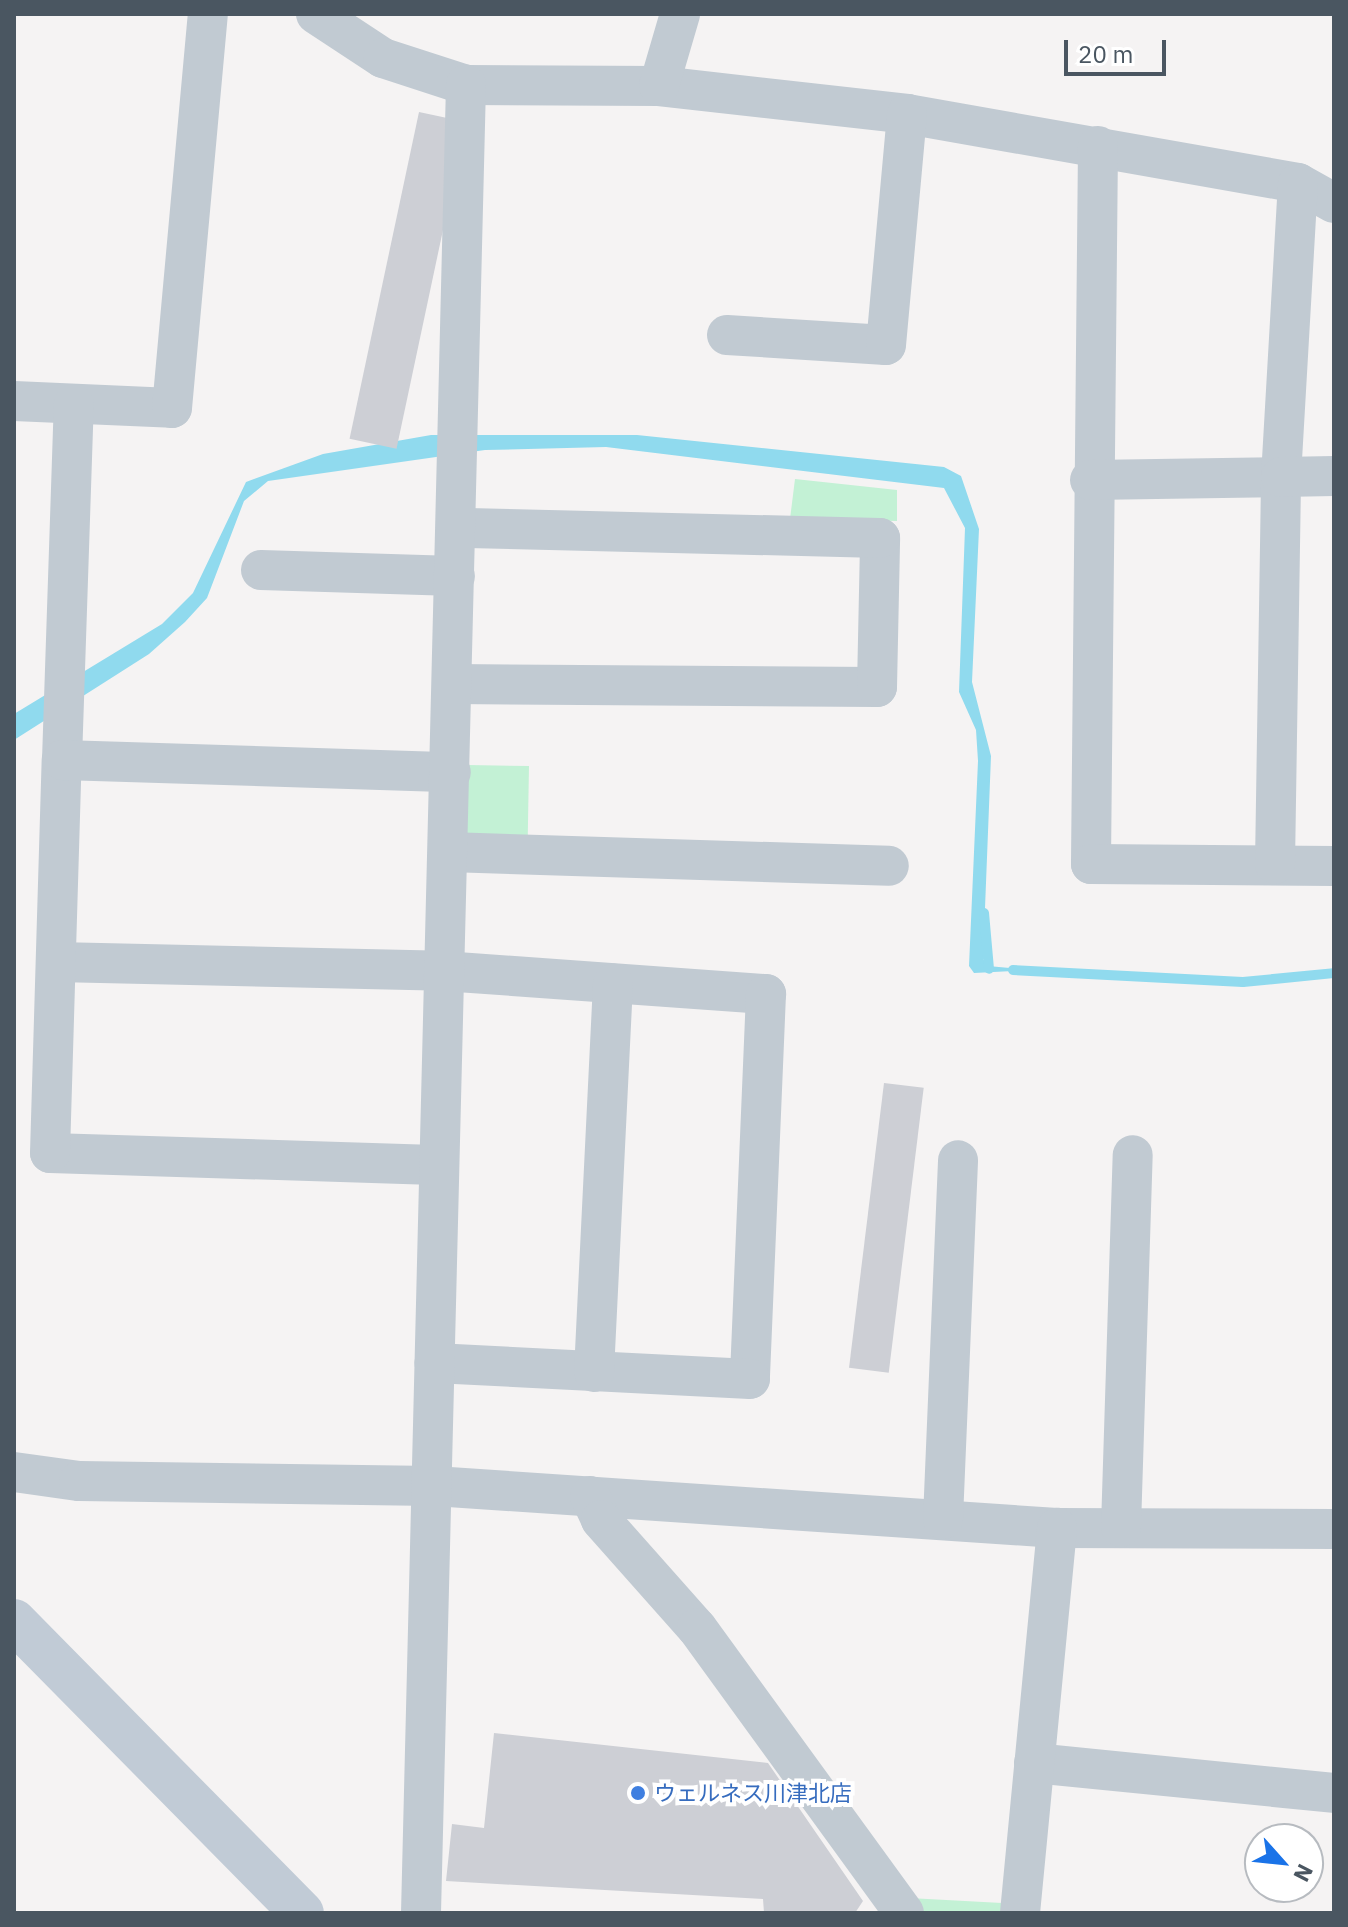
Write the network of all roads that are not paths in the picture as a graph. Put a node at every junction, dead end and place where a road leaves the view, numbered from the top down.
1 (208, 14) edge
2 (316, 14) edge
3 (680, 14) edge
4 (466, 85) junction
5 (659, 86) junction
6 (907, 114) junction
7 (1098, 146) junction
8 (1298, 183) junction
9 (1334, 203) edge
10 (727, 335) dead end
11 (14, 401) edge
12 (74, 404) junction
13 (1334, 476) edge
14 (1281, 477) junction
15 (1090, 480) junction
16 (457, 528) junction
17 (261, 570) dead end
18 (455, 576) junction
19 (453, 684) junction
20 (62, 760) junction
21 (451, 772) junction
22 (448, 852) junction
23 (1275, 864) junction
24 (889, 866) dead end
25 (1334, 866) edge
26 (56, 962) junction
27 (443, 971) junction
28 (613, 983) junction
29 (1133, 1155) dead end
30 (958, 1160) dead end
31 (435, 1165) junction
32 (434, 1363) junction
33 (594, 1372) junction
34 (14, 1472) edge
35 (434, 1486) junction
36 (590, 1496) junction
37 (943, 1519) junction
38 (1121, 1527) junction
39 (1057, 1528) junction
40 (1334, 1529) edge
41 (14, 1621) edge
42 (1034, 1763) junction
43 (1334, 1793) edge
44 (302, 1913) edge
45 (421, 1913) edge
46 (904, 1913) edge
47 (1020, 1913) edge

1 - 12 street
2 - 4 street
3 - 5 street
4 - 5 street
4 - 16 street
5 - 6 street
6 - 7 street
6 - 10 street
7 - 8 street
7 - 15 street
8 - 9 street
8 - 14 street
11 - 12 street
12 - 20 street
13 - 14 street
14 - 15 street
14 - 23 street
15 - 23 street
16 - 18 street
16 - 19 street
17 - 18 street
18 - 19 street
19 - 21 street
20 - 21 street
20 - 26 street
21 - 22 street
22 - 24 street
22 - 27 street
23 - 25 street
26 - 27 street
26 - 31 street
27 - 28 street
27 - 31 street
28 - 33 street
28 - 33 street
29 - 38 street
30 - 37 street
31 - 32 street
32 - 33 street
32 - 35 street
34 - 35 street
35 - 36 street
35 - 45 street
36 - 37 street
36 - 46 street
37 - 39 street
38 - 39 street
38 - 40 street
39 - 42 street
41 - 44 street
42 - 43 street
42 - 47 street

